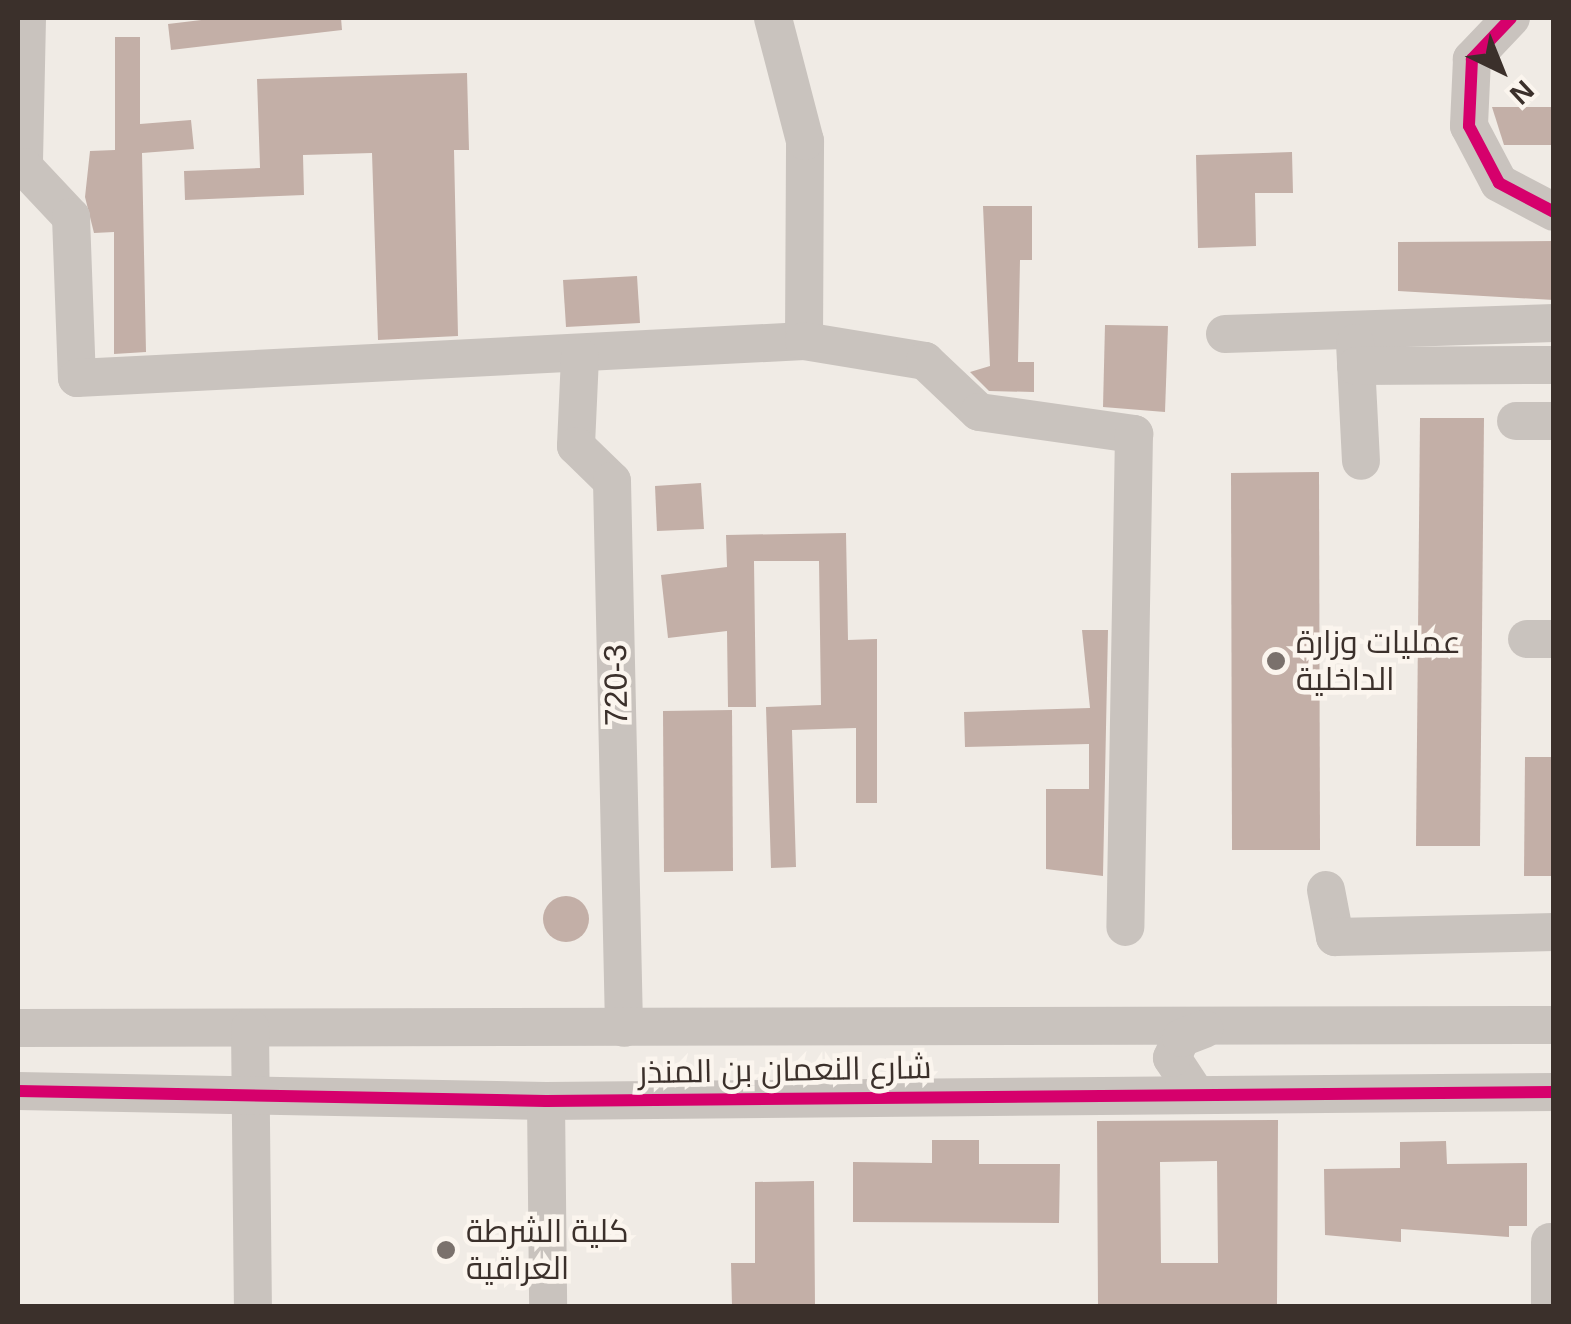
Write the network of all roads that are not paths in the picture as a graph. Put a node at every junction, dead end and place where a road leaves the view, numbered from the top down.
1 (27, 18) edge
2 (773, 18) edge
3 (1511, 18) edge
4 (1554, 212) edge
5 (1554, 323) edge
6 (1225, 334) dead end
7 (804, 341) junction
8 (1355, 348) junction
9 (580, 356) junction
10 (1554, 366) edge
11 (1362, 461) dead end
12 (1326, 890) dead end
13 (1125, 927) dead end
14 (1554, 932) edge
15 (1554, 1026) edge
16 (18, 1028) edge
17 (250, 1028) junction
18 (624, 1028) junction
19 (1204, 1029) junction
20 (18, 1091) edge
21 (251, 1092) junction
22 (1554, 1092) edge
23 (1196, 1093) junction
24 (546, 1101) junction
25 (1550, 1242) dead end
26 (253, 1306) edge
27 (548, 1306) edge
28 (1550, 1306) edge

1 - 9 street
2 - 7 street
3 - 4 street
5 - 8 street
6 - 8 street
7 - 9 street
7 - 13 street
8 - 10 street
8 - 11 street
9 - 18 street, 720-3
12 - 14 street
15 - 19 street, شارع النعمان بن المنذر
16 - 17 street, شارع النعمان بن المنذر
17 - 18 street, شارع النعمان بن المنذر
17 - 21 street
18 - 19 street, شارع النعمان بن المنذر
19 - 23 street
20 - 21 street, شارع النعمان بن المنذر
21 - 24 street, شارع النعمان بن المنذر
21 - 26 street
22 - 23 street, شارع النعمان بن المنذر
23 - 24 street, شارع النعمان بن المنذر
24 - 27 street
25 - 28 street

